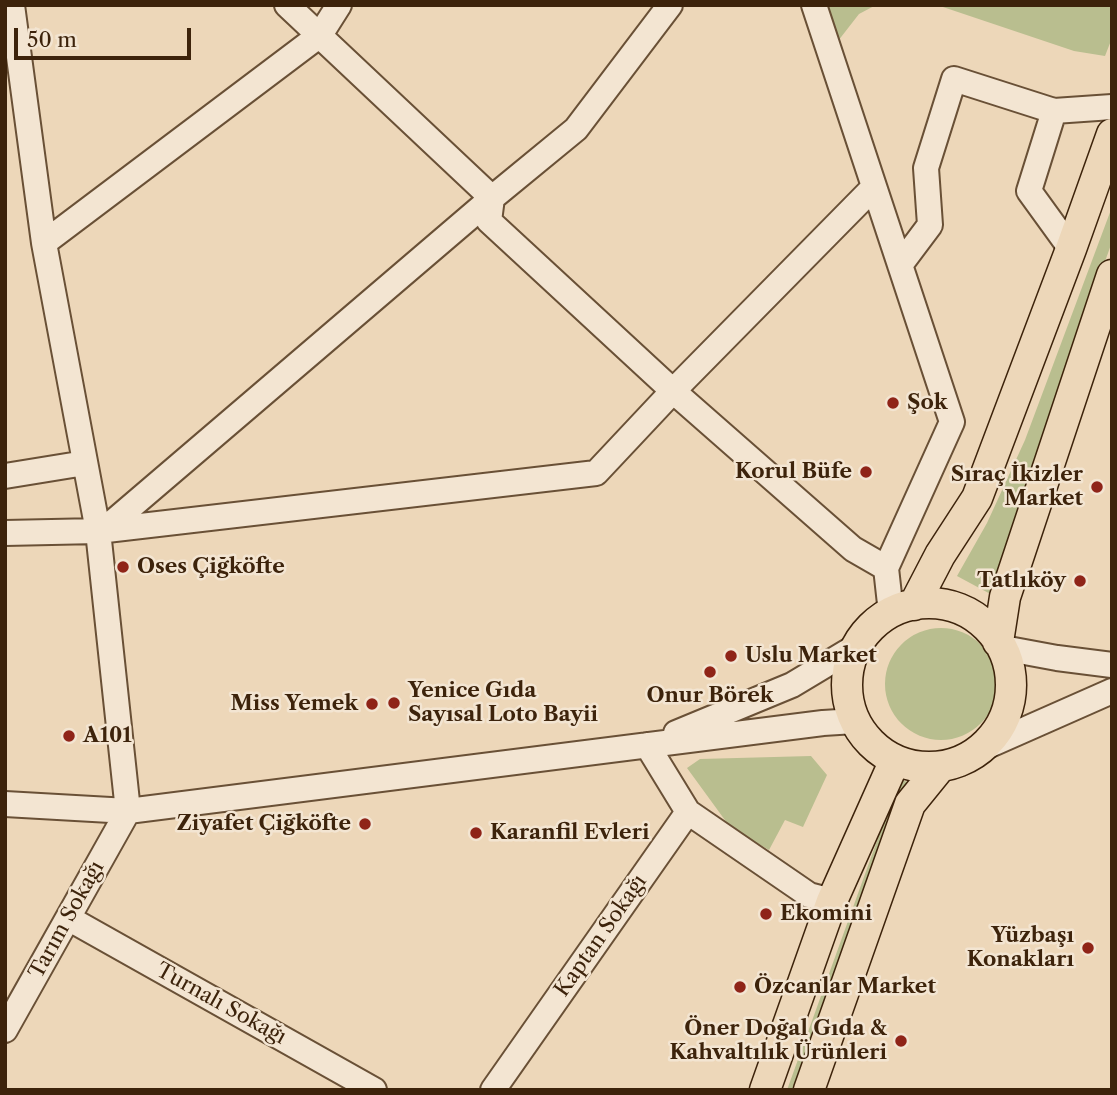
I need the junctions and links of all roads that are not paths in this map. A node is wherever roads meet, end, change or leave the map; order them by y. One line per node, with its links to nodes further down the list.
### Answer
1 (12, 5): 12 (street)
2 (287, 5): 6 (street)
3 (339, 5): 6 (street)
4 (670, 5): 11 (street)
5 (814, 5): 10 (street)
6 (320, 35): 11 (street); 12 (street)
7 (1112, 107): 8 (street)
8 (1054, 111): 13 (street); 14 (street)
9 (1111, 137): 13 (main road)
10 (874, 187): 14 (street); 16 (street)
11 (492, 198): 16 (street); 19 (street)
12 (44, 243): 17 (street)
13 (1071, 249): 22 (main road)
14 (900, 265): 21 (street)
15 (1109, 289): 23 (main road)
16 (673, 391): 19 (street); 21 (street)
17 (85, 463): 18 (street); 19 (street)
18 (5, 476)
19 (102, 530): 20 (street); 33 (street)
20 (5, 533)
21 (886, 568): 22 (street)
22 (902, 609): 23 (main road); 24 (main road)
23 (1000, 645): 25 (street); 29 (main road)
24 (857, 646): 27 (main road); 28 (street)
25 (1112, 665)
26 (1112, 691): 29 (street)
27 (855, 721): 28 (street); 30 (main road)
28 (647, 745): 33 (street); 34 (street)
29 (983, 748): 31 (main road)
30 (895, 760): 31 (main road); 35 (main road)
31 (940, 767): 38 (main road)
32 (5, 804): 33 (street)
33 (128, 811): 36 (street, Tarım Sokağı)
34 (688, 812): 35 (street); 40 (street, Kaptan Sokağı)
35 (832, 901): 41 (main road)
36 (68, 918): 37 (street, Tarım Sokağı); 39 (street, Turnalı Sokağı)
37 (5, 1030)
38 (814, 1088)
39 (374, 1090)
40 (493, 1090)
41 (765, 1090)

